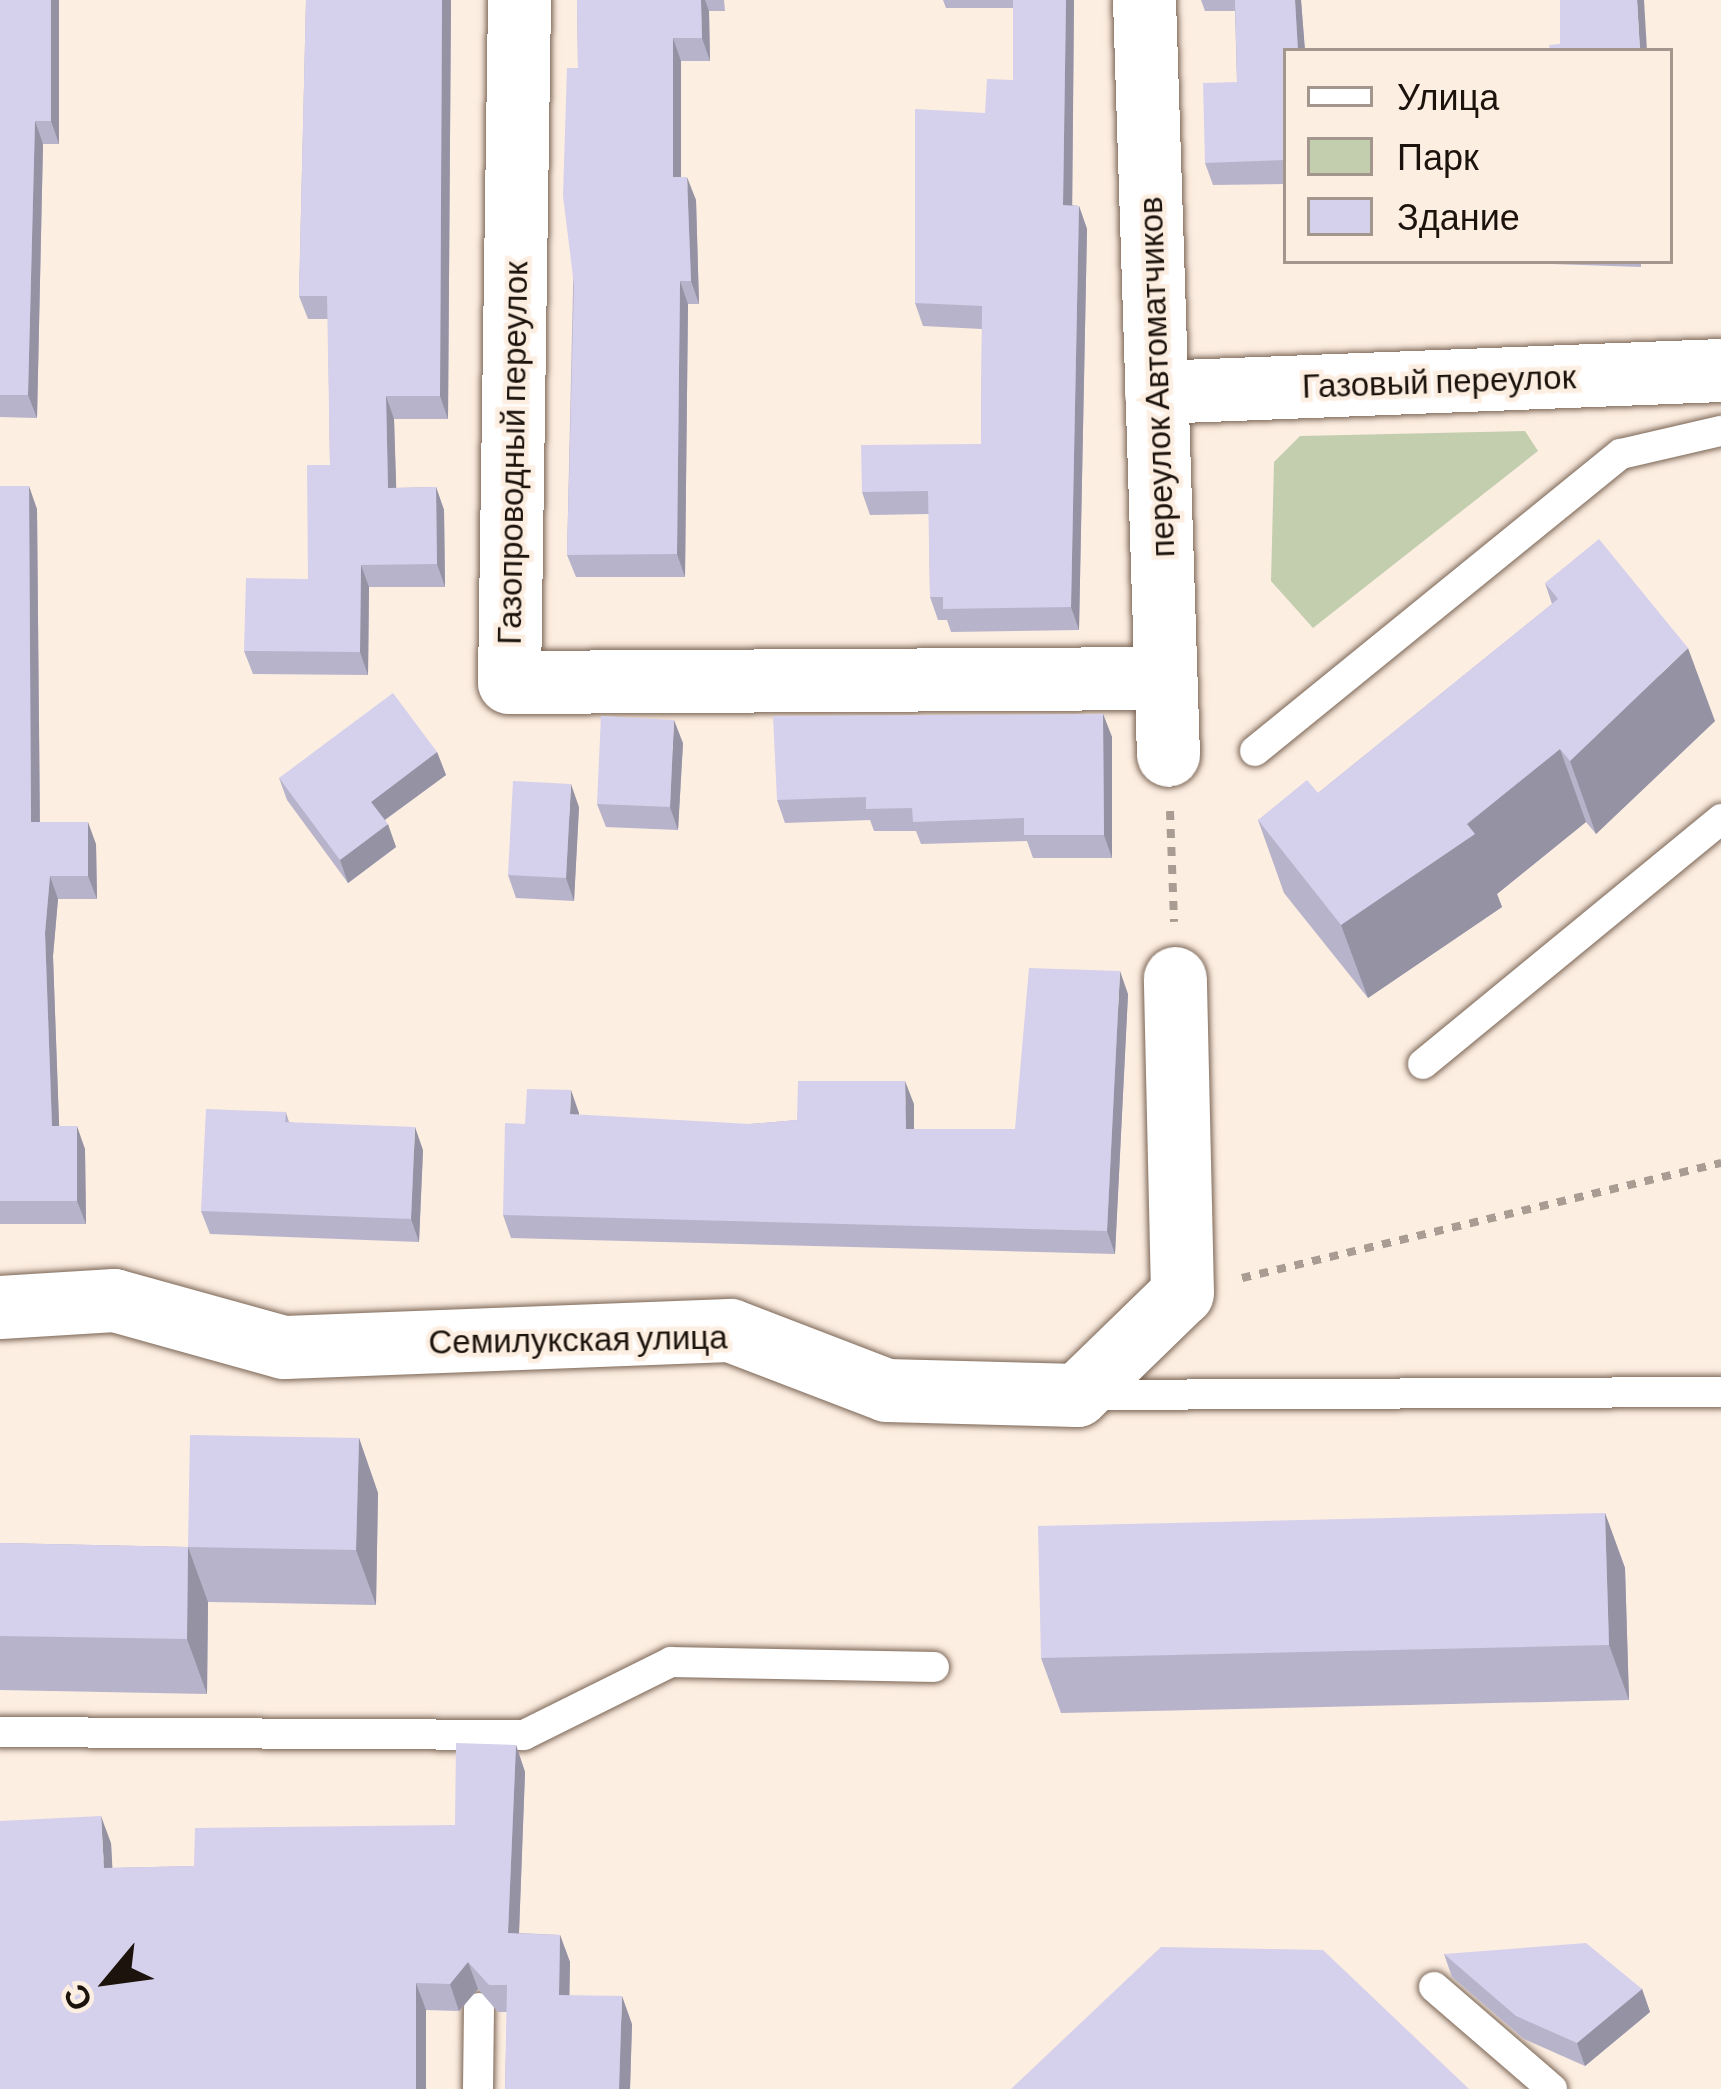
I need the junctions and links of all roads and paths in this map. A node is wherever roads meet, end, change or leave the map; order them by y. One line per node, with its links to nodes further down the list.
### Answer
1 (519, 0): 6 (street, Газопроводный переулок)
2 (1144, 0): 4 (street, переулок Автоматчиков)
3 (1721, 370): 4 (street, Газовый переулок)
4 (1156, 392): 6 (street, переулок Автоматчиков)
5 (1721, 431): 7 (lane)
6 (1165, 678): 8 (street, переулок Автоматчиков)
7 (1255, 751)
8 (1168, 755): 10 (path)
9 (1721, 819): 11 (lane)
10 (1175, 978): 13 (street)
11 (1423, 1064)
12 (1721, 1162): 13 (path)
13 (1182, 1293): 16 (street)
14 (0, 1307): 16 (street, Семилукская улица)
15 (1721, 1392): 16 (lane)
16 (1077, 1395)
17 (934, 1667): 18 (lane)
18 (0, 1732)
19 (1435, 1987): 22 (lane)
20 (479, 2008): 21 (lane)
21 (478, 2089)
22 (1552, 2089)

